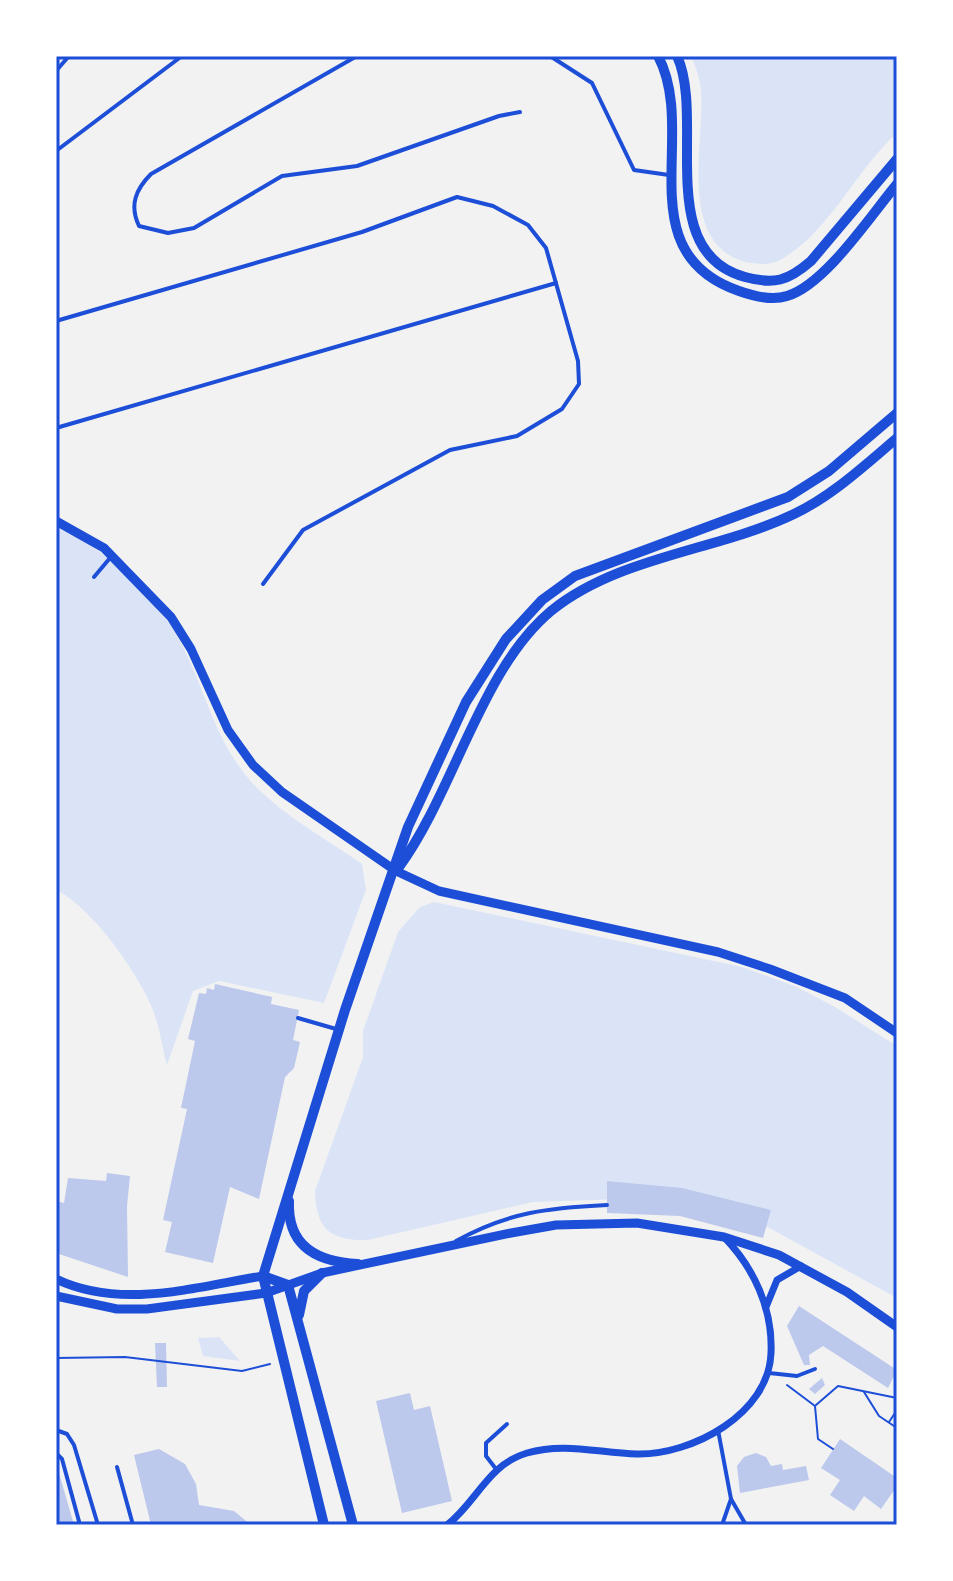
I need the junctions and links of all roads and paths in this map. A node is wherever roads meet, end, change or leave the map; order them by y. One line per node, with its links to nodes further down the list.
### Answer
1 (69, 56): 7 (lane)
2 (182, 56): 9 (lane)
3 (357, 56): 8 (lane)
4 (550, 56): 11 (lane)
5 (658, 56): 11 (main road)
6 (677, 56): 10 (main road)
7 (56, 71)
8 (520, 112)
9 (56, 151)
10 (897, 159)
11 (669, 175): 12 (main road)
12 (897, 184)
13 (556, 283): 14 (lane); 16 (lane); 21 (lane)
14 (56, 321)
15 (897, 413): 22 (main road)
16 (56, 428)
17 (897, 438): 22 (main road)
18 (56, 521): 19 (street)
19 (112, 556): 20 (lane); 22 (street)
20 (94, 577)
21 (263, 584)
22 (396, 871): 24 (main road); 25 (street)
23 (298, 1018): 24 (lane)
24 (339, 1030): 26 (main road)
25 (897, 1033)
26 (290, 1183): 30 (main road); 33 (main road)
27 (607, 1205): 29 (lane)
28 (724, 1237): 29 (street); 31 (street); 38 (street)
29 (449, 1245): 30 (street)
30 (358, 1264): 32 (street)
31 (801, 1266): 38 (street); 40 (street)
32 (322, 1273): 35 (street); 39 (main road)
33 (263, 1276): 34 (street); 35 (main road); 36 (main road)
34 (56, 1279)
35 (288, 1285): 36 (street); 39 (main road)
36 (266, 1293): 37 (street); 42 (main road)
37 (56, 1296)
38 (766, 1309): 44 (street)
39 (298, 1321): 63 (main road)
40 (897, 1327)
41 (56, 1358): 42 (path)
42 (283, 1361): 62 (main road)
43 (815, 1369): 44 (lane)
44 (769, 1373): 47 (path); 53 (street)
45 (864, 1392): 46 (path); 47 (path); 49 (path)
46 (897, 1398)
47 (815, 1406): 54 (path)
48 (897, 1410): 49 (path)
49 (888, 1423): 51 (path)
50 (507, 1424): 57 (lane)
51 (897, 1428)
52 (56, 1430): 60 (lane)
53 (718, 1430): 57 (street); 58 (lane)
54 (833, 1449)
55 (56, 1453): 59 (lane)
56 (117, 1467): 61 (lane)
57 (496, 1469): 64 (street)
58 (731, 1499): 65 (lane); 66 (lane)
59 (80, 1525)
60 (98, 1525)
61 (133, 1525)
62 (324, 1525)
63 (353, 1525)
64 (447, 1525)
65 (722, 1525)
66 (746, 1525)

